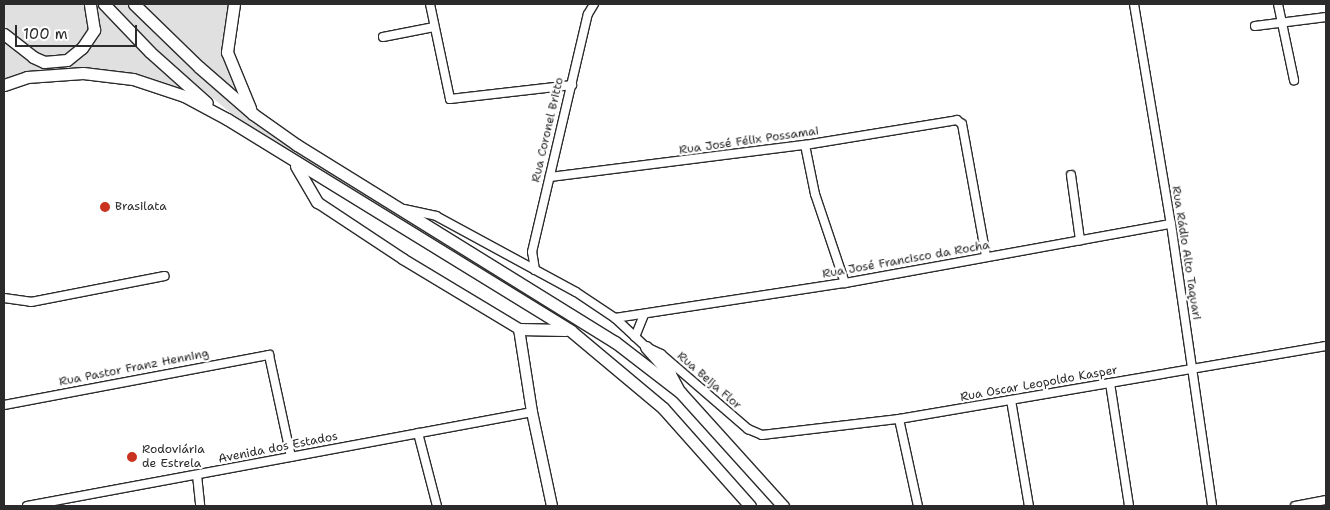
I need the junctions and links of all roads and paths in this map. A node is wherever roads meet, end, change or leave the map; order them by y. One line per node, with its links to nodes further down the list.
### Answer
1 (90, 4): 15 (highway)
2 (104, 4): 21 (highway)
3 (134, 4): 20 (highway)
4 (234, 4): 20 (highway)
5 (430, 4): 14 (street)
6 (586, 4): 10 (street)
7 (594, 4): 10 (street)
8 (1134, 4): 28 (street, Rua Rádio Alto Taquari)
9 (1278, 4): 12 (street)
10 (588, 14): 19 (street, Rua Coronel Britto)
11 (1326, 17): 12 (street)
12 (1281, 24): 13 (street); 17 (street)
13 (1255, 26)
14 (434, 27): 16 (street); 19 (street)
15 (4, 34)
16 (384, 37)
17 (1294, 80)
18 (4, 85): 21 (highway)
19 (572, 85): 25 (street, Rua Coronel Britto)
20 (253, 114): 27 (highway)
21 (228, 119): 23 (highway)
22 (806, 145): 25 (street, Rua José Félix Possamai); 31 (street, Rua José Félix Possamai); 35 (street)
23 (290, 159): 26 (highway); 40 (highway)
24 (1071, 174): 29 (street)
25 (550, 177): 30 (street, Rua Coronel Britto)
26 (317, 202): 39 (main road)
27 (404, 210): 32 (street, Rua Beija Flor); 46 (highway)
28 (1171, 224): 29 (street, Rua José Francisco da Rocha); 44 (street, Rua Rádio Alto Taquari)
29 (1080, 240): 31 (street, Rua José Francisco da Rocha)
30 (532, 252): 32 (street); 33 (street, Rua Coronel Britto)
31 (986, 256): 35 (street, Rua José Francisco da Rocha)
32 (521, 263): 33 (street, Rua Beija Flor)
33 (535, 270): 38 (street, Rua Beija Flor)
34 (165, 276): 36 (street)
35 (845, 283): 37 (street, Rua José Francisco da Rocha)
36 (4, 298)
37 (644, 315): 38 (street, Rua José Francisco da Rocha); 41 (street)
38 (615, 318): 41 (street, Rua Beija Flor)
39 (520, 329): 40 (highway); 49 (main road)
40 (572, 331): 60 (highway)
41 (635, 337): 43 (street, Rua Beija Flor)
42 (1326, 346): 44 (street, Rua Oscar Leopoldo Kasper)
43 (646, 348): 46 (highway); 52 (street, Rua Beija Flor)
44 (1192, 369): 45 (street, Rua Oscar Leopoldo Kasper); 65 (street, Rua Rádio Alto Taquari)
45 (1110, 383): 47 (street, Rua Oscar Leopoldo Kasper); 64 (street)
46 (680, 392): 61 (highway)
47 (1011, 400): 50 (street, Rua Oscar Leopoldo Kasper); 63 (street)
48 (4, 404): 53 (street, Rua Pastor Franz Henning)
49 (532, 412): 51 (street, Avenida dos Estados); 59 (main road)
50 (899, 419): 52 (street, Rua Oscar Leopoldo Kasper); 62 (street)
51 (418, 433): 53 (street, Avenida dos Estados); 58 (street)
52 (756, 434)
53 (291, 457): 54 (street, Avenida dos Estados)
54 (196, 475): 56 (street, Avenida dos Estados); 57 (street)
55 (1326, 500): 66 (street)
56 (27, 506)
57 (200, 506)
58 (437, 506)
59 (552, 506)
60 (750, 506)
61 (783, 506)
62 (918, 506)
63 (1029, 506)
64 (1129, 506)
65 (1212, 506)
66 (1295, 506)

